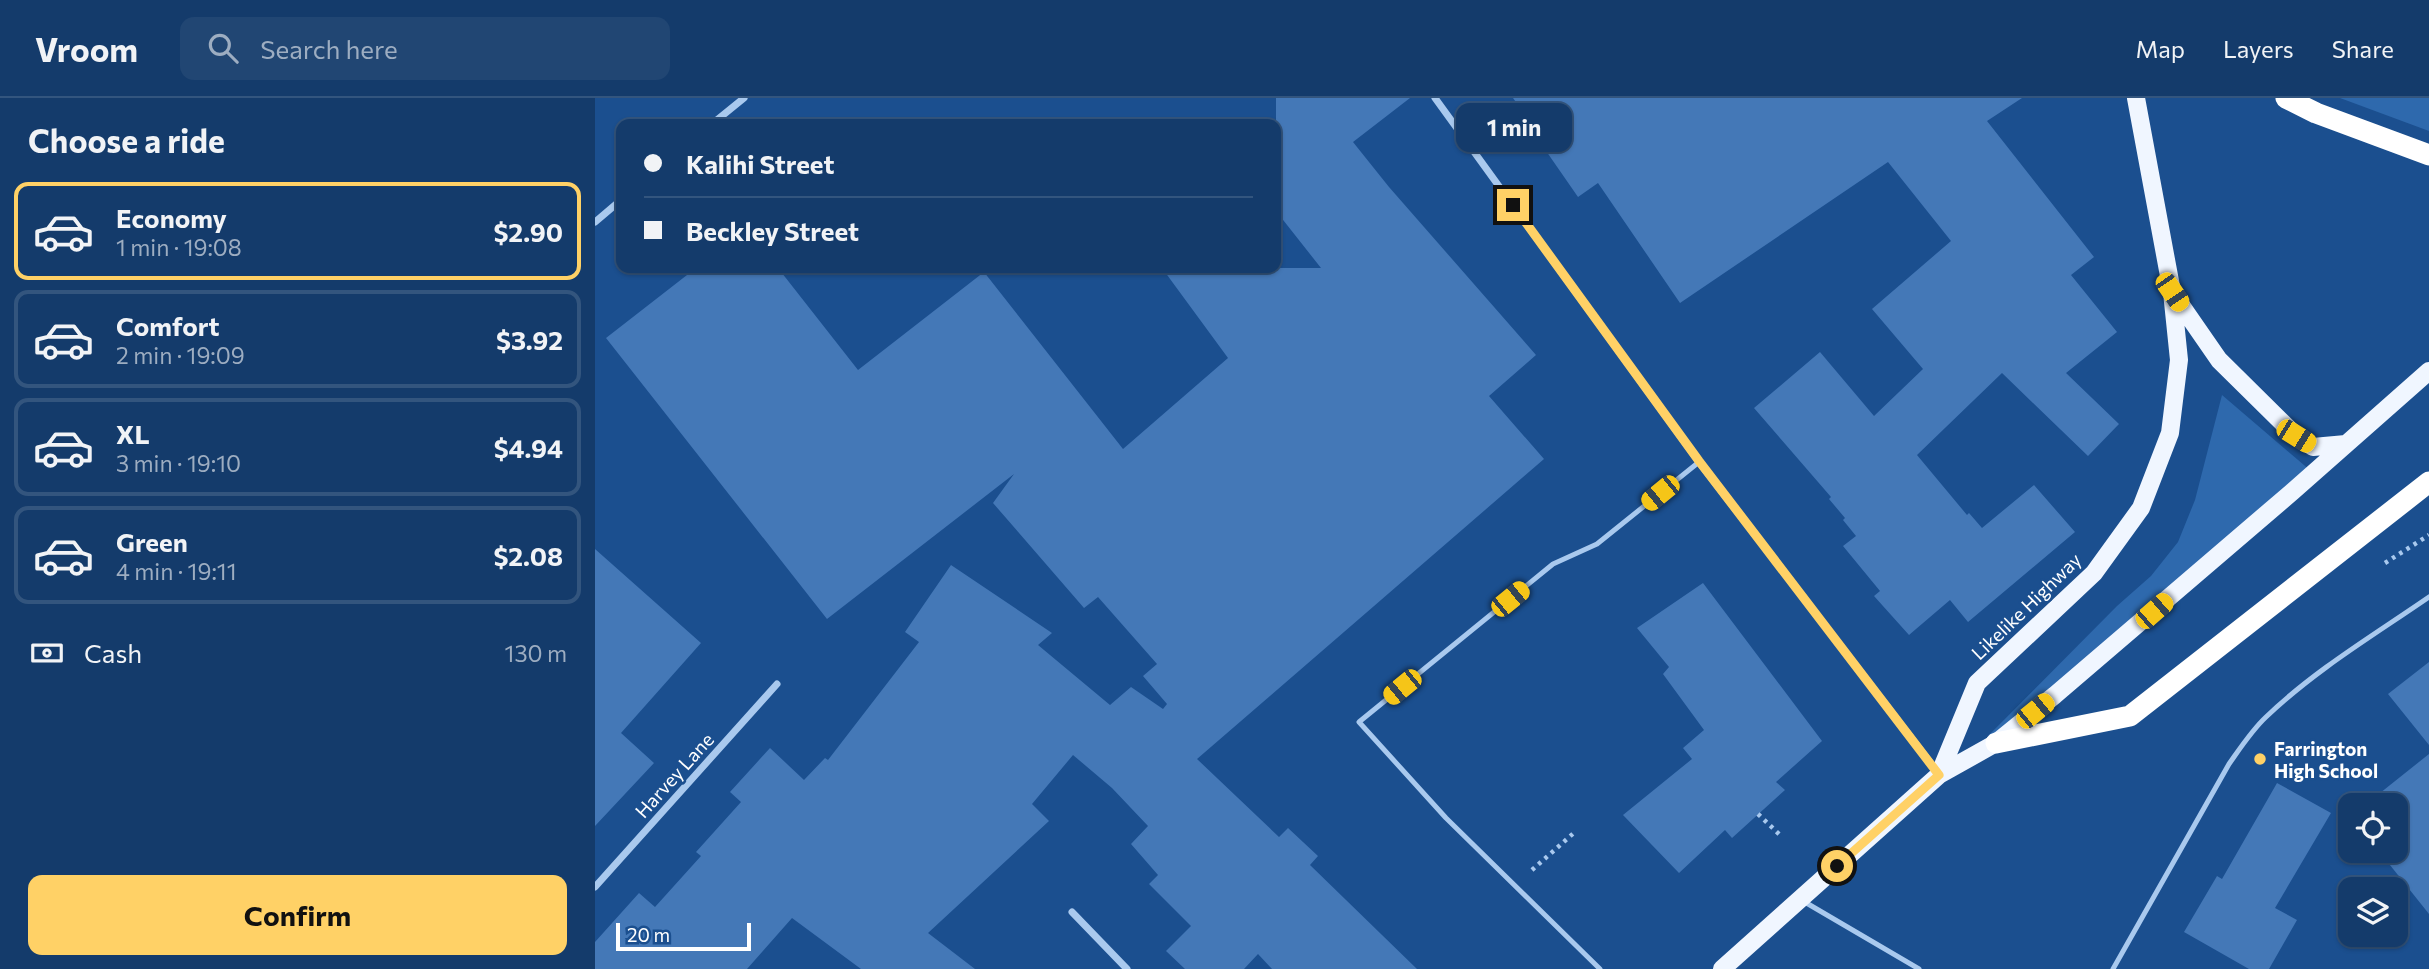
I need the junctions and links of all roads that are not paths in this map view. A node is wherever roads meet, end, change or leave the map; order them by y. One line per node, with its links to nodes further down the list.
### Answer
1 (744, 98): 5 (street)
2 (1435, 98): 12 (street)
3 (2136, 98): 9 (main road, Likelike Highway)
4 (2286, 98): 6 (highway)
5 (718, 119)
6 (2429, 155)
7 (616, 204): 8 (street)
8 (595, 222)
9 (2172, 292): 11 (main road); 17 (main road, Likelike Highway)
10 (2429, 371): 11 (main road)
11 (2346, 444): 16 (main road)
12 (1699, 461): 17 (street); 22 (lane)
13 (2429, 482): 16 (highway)
14 (2429, 597): 25 (lane)
15 (777, 684): 18 (street, Harvey Lane)
16 (1996, 743): 17 (main road)
17 (1939, 775): 19 (main road)
18 (595, 887)
19 (1800, 899): 23 (main road); 24 (lane)
20 (1072, 912): 21 (street)
21 (1128, 969)
22 (1600, 969)
23 (1722, 969)
24 (1919, 969)
25 (2113, 969)

